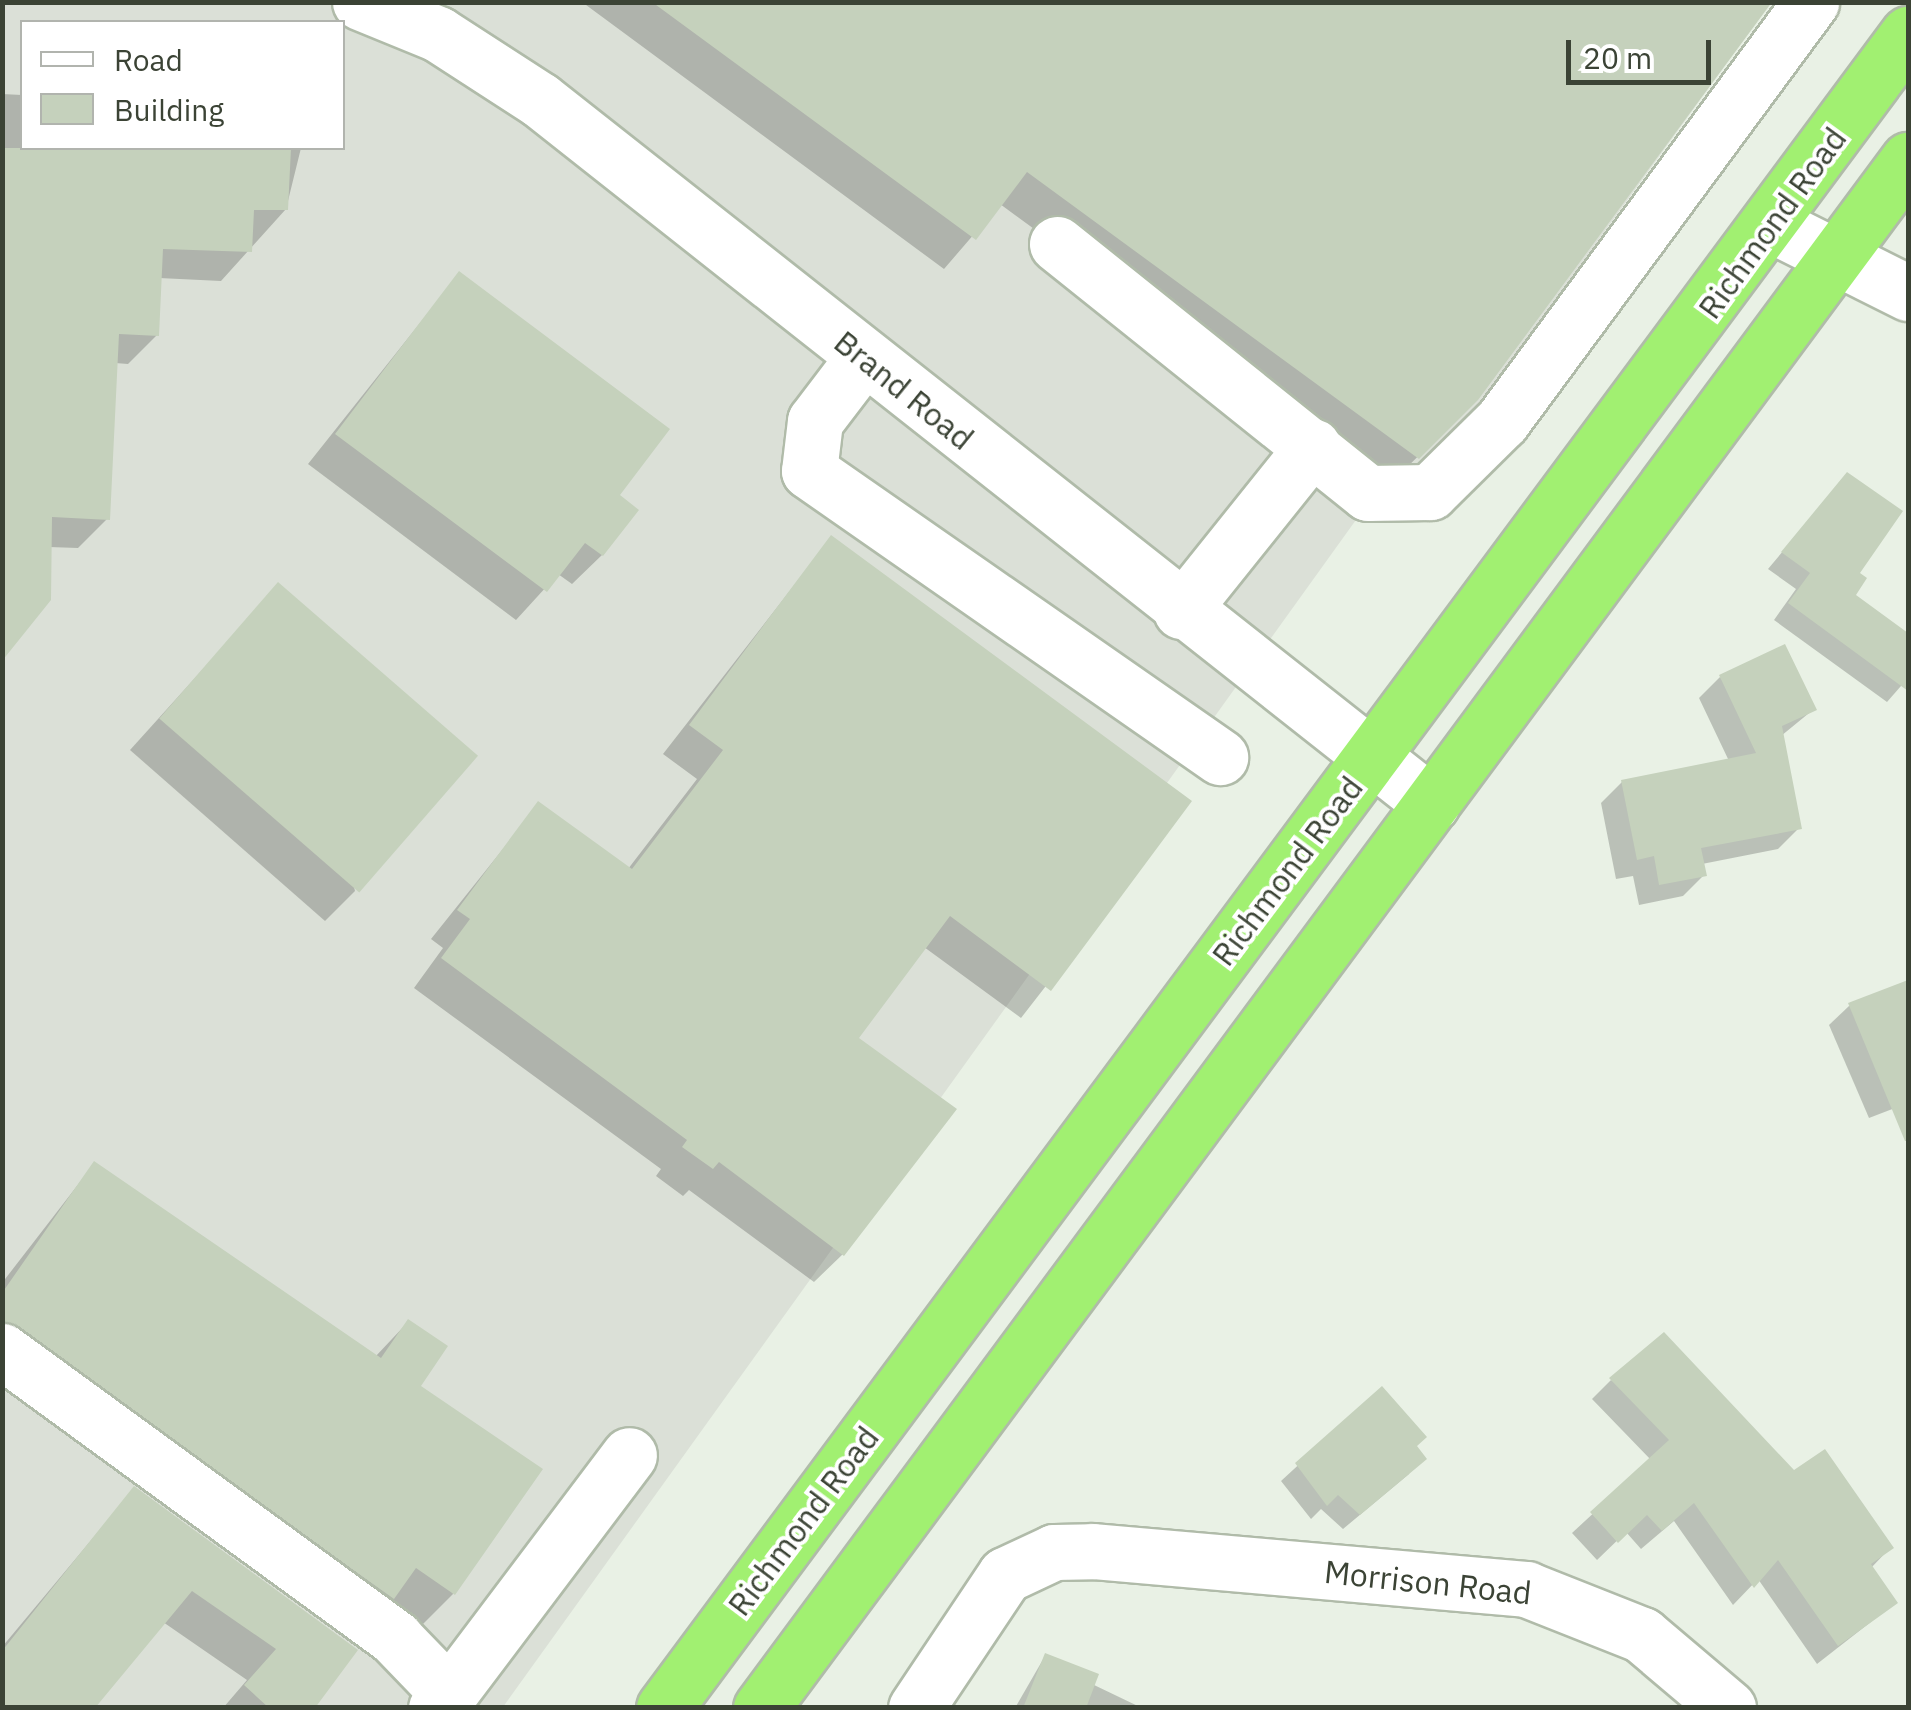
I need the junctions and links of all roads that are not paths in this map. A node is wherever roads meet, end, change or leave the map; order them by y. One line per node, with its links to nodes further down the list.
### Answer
1 (360, 2): 9 (street, Brand Road)
2 (1811, 2): 10 (street)
3 (1908, 34): 5 (highway, Richmond Road)
4 (1908, 160): 7 (highway)
5 (1772, 225): 7 (street); 12 (highway, Richmond Road)
6 (1057, 244): 10 (street)
7 (1833, 262): 8 (street); 14 (highway)
8 (1908, 293)
9 (864, 358): 11 (street, Brand Road); 13 (street)
10 (1312, 446): 11 (street)
11 (1182, 610): 12 (street, Brand Road)
12 (1374, 755): 14 (street, Brand Road); 18 (highway, Richmond Road)
13 (1220, 757)
14 (1432, 804): 19 (highway)
15 (2, 1351): 17 (street)
16 (630, 1456): 17 (street)
17 (442, 1701)
18 (664, 1708)
19 (760, 1708)
20 (916, 1708): 21 (street, Morrison Road)
21 (1728, 1708)

